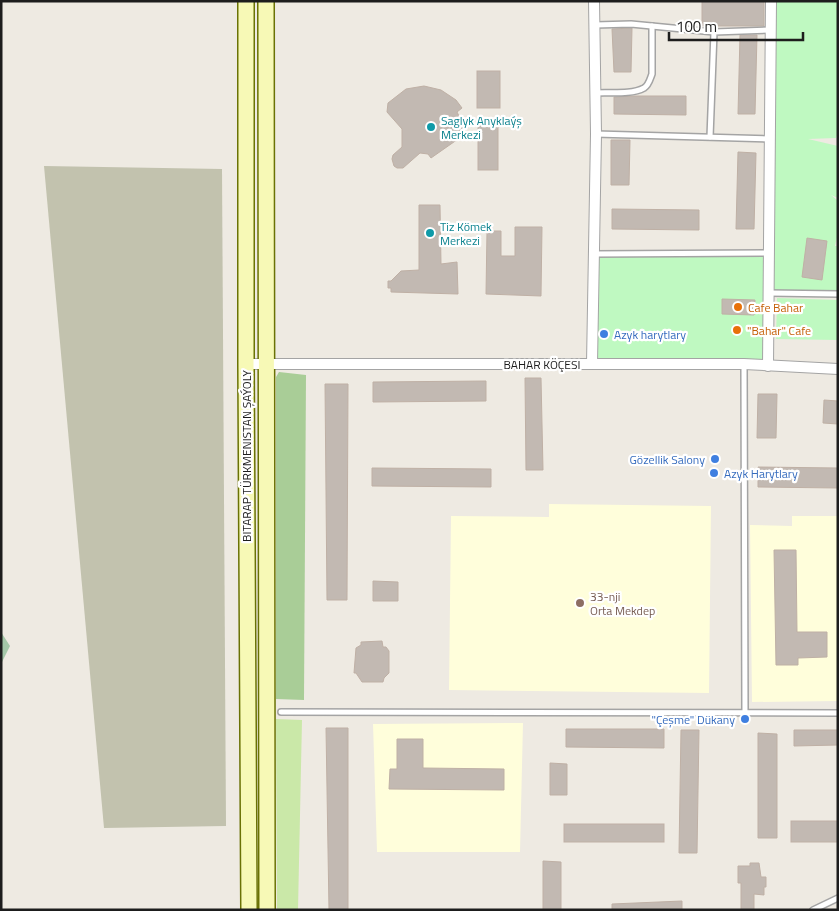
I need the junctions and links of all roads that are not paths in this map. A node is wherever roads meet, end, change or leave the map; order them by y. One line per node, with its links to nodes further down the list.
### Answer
1 (246, 1): 17 (main road, BITARAP TÜRKMENISTAN ŞAÝOLY)
2 (266, 1): 20 (main road, BITARAP TÜRKMENISTAN ŞAÝOLY)
3 (594, 1): 5 (street)
4 (770, 1): 7 (street)
5 (594, 25): 6 (lane); 9 (street)
6 (652, 26): 8 (lane); 9 (lane)
7 (770, 30): 8 (lane); 12 (street)
8 (714, 32): 11 (lane)
9 (595, 93): 10 (street)
10 (596, 134): 11 (lane); 14 (street)
11 (710, 137): 12 (lane)
12 (770, 139): 13 (street)
13 (770, 253): 14 (lane); 15 (street)
14 (593, 254): 18 (street)
15 (770, 293): 16 (lane); 21 (street)
16 (838, 294)
17 (246, 364): 20 (street, BAHAR KÖÇESI); 27 (main road, BITARAP TÜRKMENISTAN ŞAÝOLY)
18 (592, 364): 19 (street, BAHAR KÖÇESI); 20 (street, BAHAR KÖÇESI)
19 (744, 364): 21 (street, BAHAR KÖÇESI); 24 (lane)
20 (267, 365): 28 (main road, BITARAP TÜRKMENISTAN ŞAÝOLY)
21 (768, 366): 22 (street, BAHAR KÖÇESI)
22 (838, 369)
23 (282, 712): 24 (lane)
24 (745, 712): 25 (lane)
25 (838, 713)
26 (838, 898): 29 (lane)
27 (249, 910)
28 (267, 910)
29 (813, 910)

